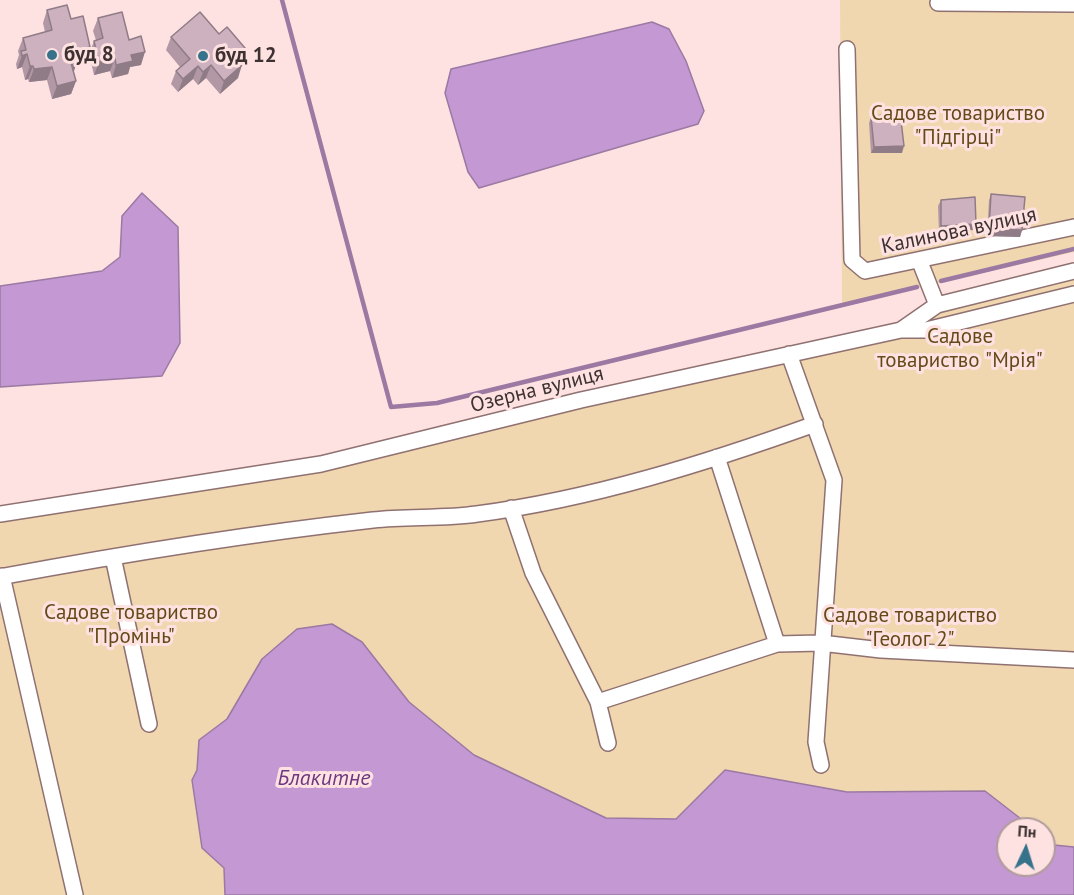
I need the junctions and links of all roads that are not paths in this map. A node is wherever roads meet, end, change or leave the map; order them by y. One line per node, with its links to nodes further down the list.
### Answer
1 (938, 3): 2 (street)
2 (1074, 4)
3 (848, 49): 5 (street, Калинова вулиця)
4 (1074, 227): 5 (street, Калинова вулиця)
5 (920, 262): 8 (street)
6 (1074, 271): 8 (street, Озерна вулиця)
7 (1074, 294): 9 (street)
8 (937, 305): 9 (street, Озерна вулиця)
9 (901, 330): 10 (street, Озерна вулиця)
10 (789, 354): 11 (street); 14 (street, Озерна вулиця)
11 (814, 424): 12 (street); 17 (street)
12 (717, 457): 13 (street); 18 (street)
13 (511, 508): 15 (street); 20 (street)
14 (0, 514)
15 (113, 557): 16 (street); 21 (street)
16 (1, 577): 24 (street)
17 (821, 643): 18 (street); 19 (street); 23 (street)
18 (777, 644): 20 (street)
19 (1074, 660)
20 (598, 702): 22 (street)
21 (149, 724)
22 (608, 743)
23 (820, 765)
24 (75, 895)

